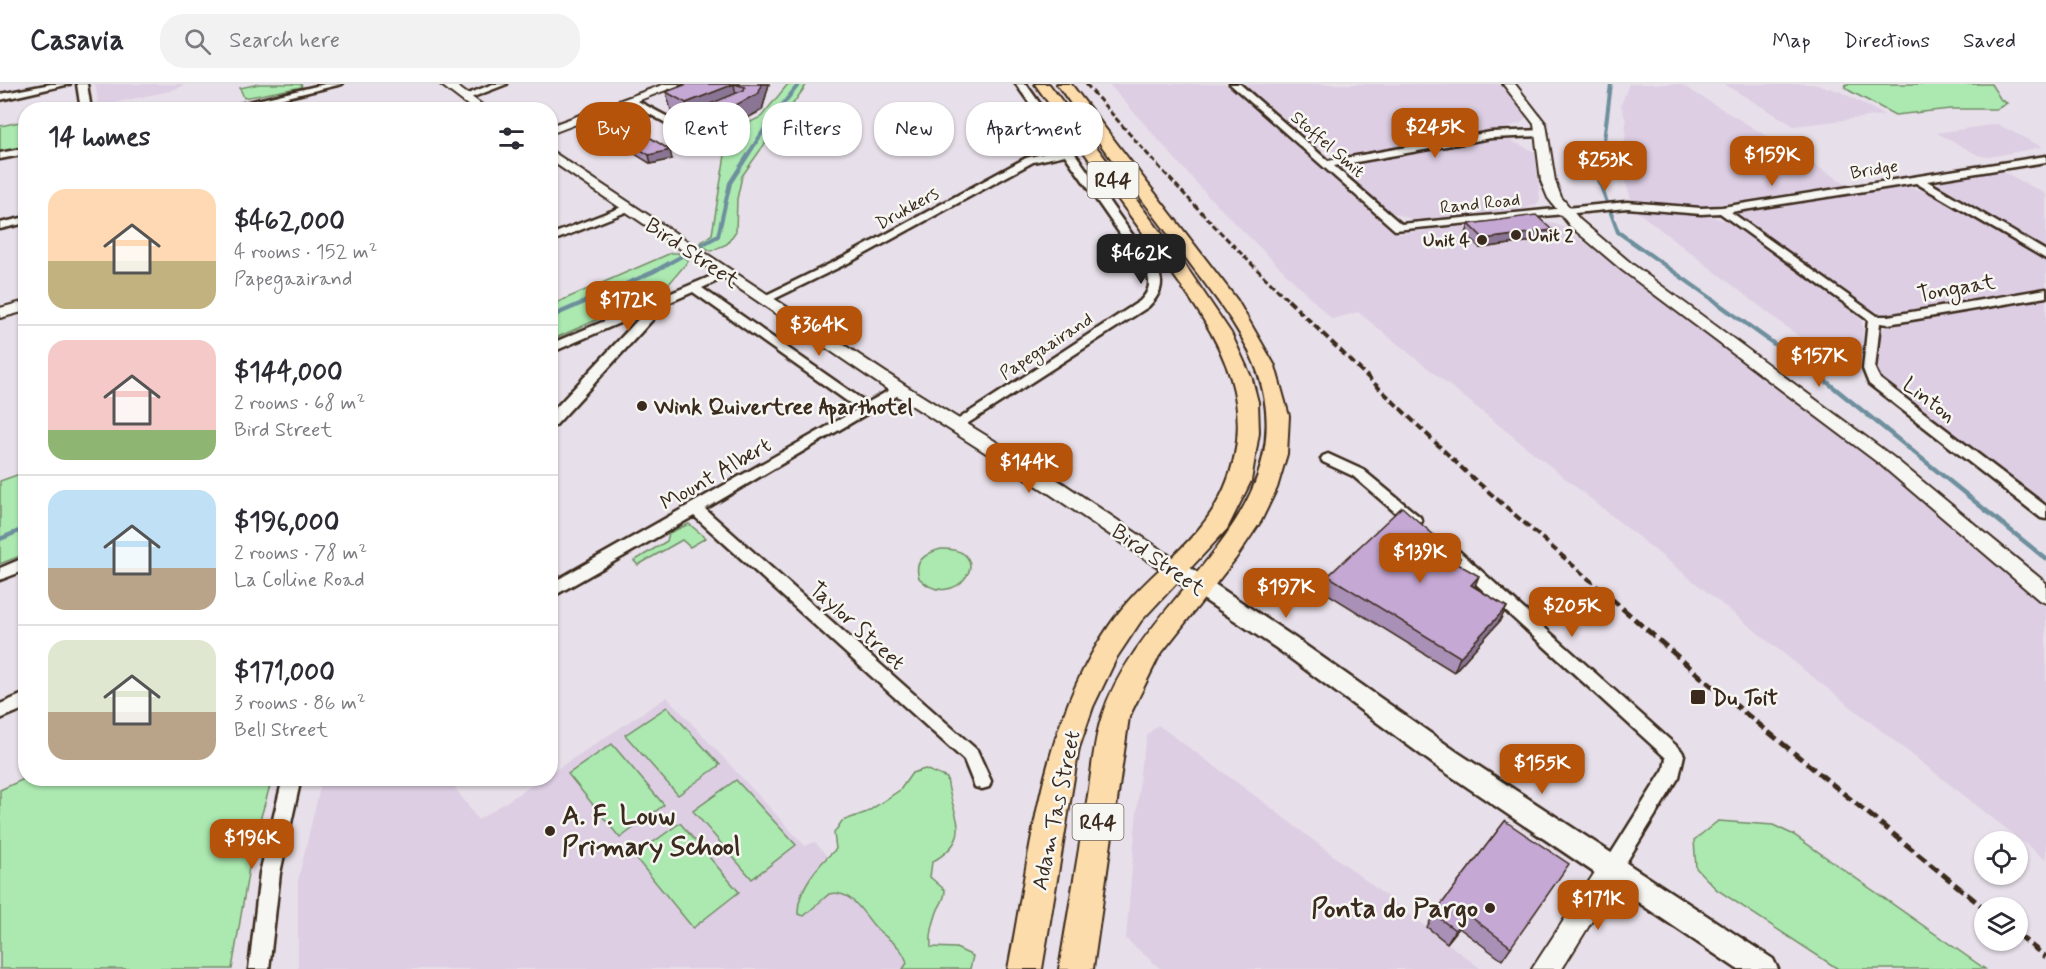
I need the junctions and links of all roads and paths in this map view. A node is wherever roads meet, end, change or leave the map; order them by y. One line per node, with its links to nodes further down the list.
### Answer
1 (65, 84): 12 (street)
2 (82, 84): 15 (street)
3 (337, 84): 16 (street)
4 (446, 84): 13 (street)
5 (502, 84): 13 (street)
6 (676, 84): 14 (street)
7 (1021, 84): 18 (street, Papegaairand)
8 (1042, 84): 42 (main road, Adam Tas Street / R44)
9 (1064, 84): 40 (main road, Adam Tas Street / R44)
10 (1235, 84): 30 (street, Stoffel Smit)
11 (1509, 84): 23 (street)
12 (0, 97)
13 (465, 97): 17 (street)
14 (632, 100): 20 (street); 22 (street)
15 (85, 102)
16 (255, 102)
17 (472, 102)
18 (1034, 102)
19 (663, 108): 20 (street)
20 (652, 112): 21 (street)
21 (663, 118)
22 (558, 127)
23 (1542, 133): 30 (street); 33 (street)
24 (18, 153): 25 (street)
25 (0, 156)
26 (1047, 156): 45 (street, Drukkers)
27 (1072, 156): 56 (street, Papegaairand)
28 (2046, 159): 31 (street, Bridge)
29 (558, 160): 32 (street, Bird Street)
30 (1326, 164): 37 (street, Stoffel Smit)
31 (1917, 179): 34 (street, Bridge); 39 (street)
32 (627, 208): 38 (street); 41 (street, Bird Street)
33 (1564, 210): 34 (street, Bridge); 37 (street, Rand Road); 65 (street)
34 (1722, 210): 49 (street)
35 (18, 222): 36 (street)
36 (0, 226)
37 (1399, 228)
38 (558, 236)
39 (2046, 256)
40 (1206, 272): 42 (main road); 64 (main road, Adam Tas Street / R44)
41 (726, 273): 43 (street); 45 (street, Bird Street)
42 (1183, 276): 61 (main road, Adam Tas Street / R44)
43 (694, 288): 46 (street); 54 (street)
44 (2046, 293): 49 (street, Tongaat)
45 (764, 299): 53 (street, Bird Street)
46 (655, 305): 50 (street); 52 (street)
47 (18, 308): 48 (street)
48 (0, 313)
49 (1874, 319): 59 (street, Linton)
50 (605, 327): 51 (street); 52 (street)
51 (558, 346)
52 (615, 351): 55 (street)
53 (900, 390): 54 (street, Mount Albert); 56 (street, Bird Street)
54 (867, 409): 58 (street, Mount Albert)
55 (558, 414)
56 (956, 427): 61 (street, Bird Street)
57 (1328, 459): 70 (street)
58 (695, 508): 63 (street, Mount Albert); 68 (street, Taylor Street)
59 (2046, 514)
60 (18, 566): 62 (street)
61 (1175, 569): 64 (main road, Bird Street); 72 (main road, Adam Tas Street / R44)
62 (0, 574)
63 (558, 587)
64 (1200, 587): 70 (main road, Bird Street); 73 (main road, Adam Tas Street / R44)
65 (2046, 595)
66 (18, 704): 67 (street)
67 (0, 712)
68 (982, 781)
69 (290, 786): 71 (street)
70 (1612, 868): 74 (street); 75 (main road, Bird Street)
71 (259, 969)
72 (1025, 969)
73 (1076, 969)
74 (1546, 969)
75 (1764, 969)

